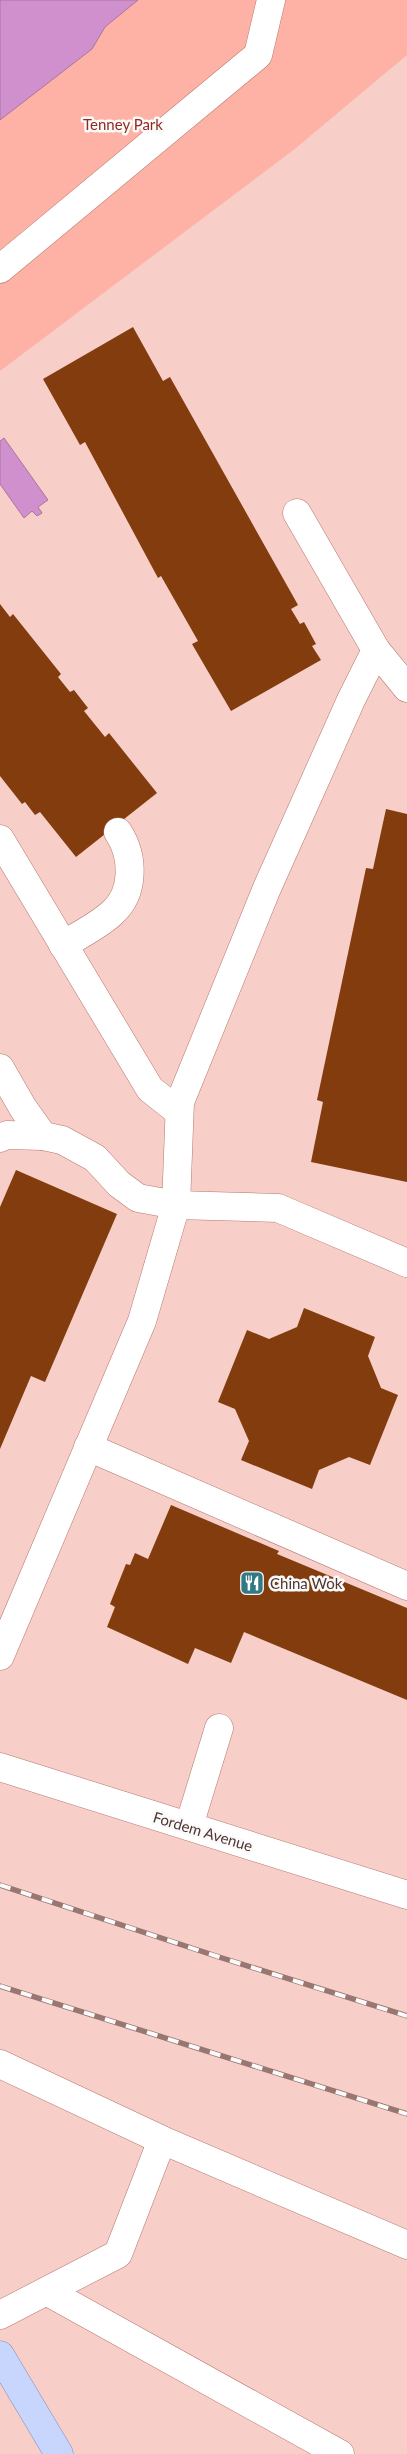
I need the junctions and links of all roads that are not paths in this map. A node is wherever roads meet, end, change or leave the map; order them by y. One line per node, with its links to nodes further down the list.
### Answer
1 (271, 0): 2 (street)
2 (0, 268)
3 (297, 513): 4 (street)
4 (376, 650): 5 (street); 10 (street)
5 (407, 688)
6 (118, 832): 8 (street)
7 (0, 839): 8 (street)
8 (63, 945): 10 (street)
9 (0, 1068): 11 (street)
10 (179, 1112): 13 (street)
11 (43, 1136): 12 (street); 13 (street)
12 (0, 1138)
13 (176, 1204): 14 (street); 15 (street)
14 (407, 1263)
15 (88, 1447): 16 (street); 17 (street)
16 (407, 1586)
17 (3, 1642)
18 (219, 1728): 20 (street)
19 (0, 1767): 20 (street, Fordem Avenue)
20 (188, 1826): 21 (street, Fordem Avenue)
21 (407, 1895)
22 (0, 2064): 23 (street)
23 (162, 2140): 24 (street); 25 (street)
24 (407, 2245)
25 (48, 2292): 26 (street); 29 (street)
26 (0, 2315)
27 (0, 2355): 28 (main road)
28 (53, 2444)
29 (340, 2454)

